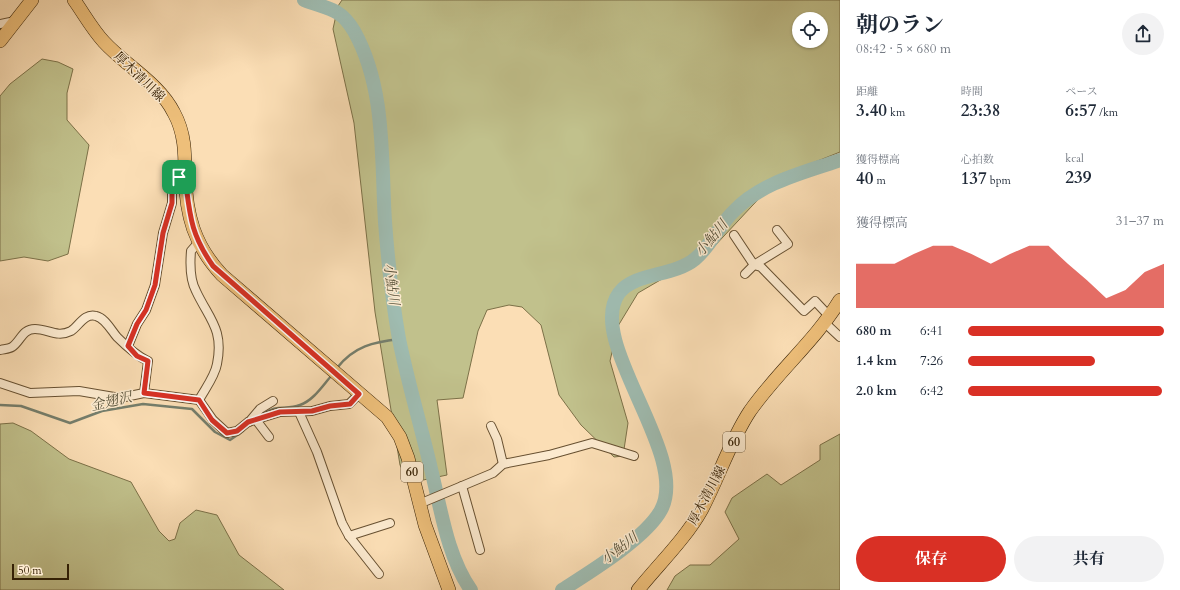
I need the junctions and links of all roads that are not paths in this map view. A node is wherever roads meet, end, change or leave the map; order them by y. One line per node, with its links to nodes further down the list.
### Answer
1 (32, 0): 3 (main road)
2 (74, 0): 6 (main road, 厚木清川線 / 60)
3 (16, 21): 4 (street); 5 (main road)
4 (0, 24)
5 (0, 41)
6 (185, 177): 9 (main road, 厚木清川線 / 60); 15 (street)
7 (777, 230): 10 (street)
8 (734, 235): 10 (street)
9 (198, 243): 19 (main road, 厚木清川線 / 60); 20 (street)
10 (754, 265): 11 (street); 13 (street)
11 (746, 274)
12 (840, 300): 13 (main road, 厚木清川線 / 60)
13 (828, 320): 14 (street); 35 (main road, 厚木清川線 / 60)
14 (840, 337)
15 (128, 346): 16 (street); 18 (street)
16 (0, 350)
17 (0, 383): 18 (street)
18 (144, 393): 20 (street)
19 (359, 394): 22 (street); 29 (main road, 60)
20 (199, 400): 23 (street)
21 (273, 400): 23 (street)
22 (299, 412): 23 (street); 31 (street)
23 (252, 421): 25 (street)
24 (490, 426): 27 (street)
25 (269, 437)
26 (634, 456): 27 (street)
27 (503, 464): 28 (street)
28 (460, 486): 29 (street); 32 (street)
29 (425, 501): 34 (main road, 60)
30 (390, 524): 31 (street)
31 (349, 536): 33 (street)
32 (480, 550)
33 (379, 574)
34 (449, 590)
35 (638, 590)

